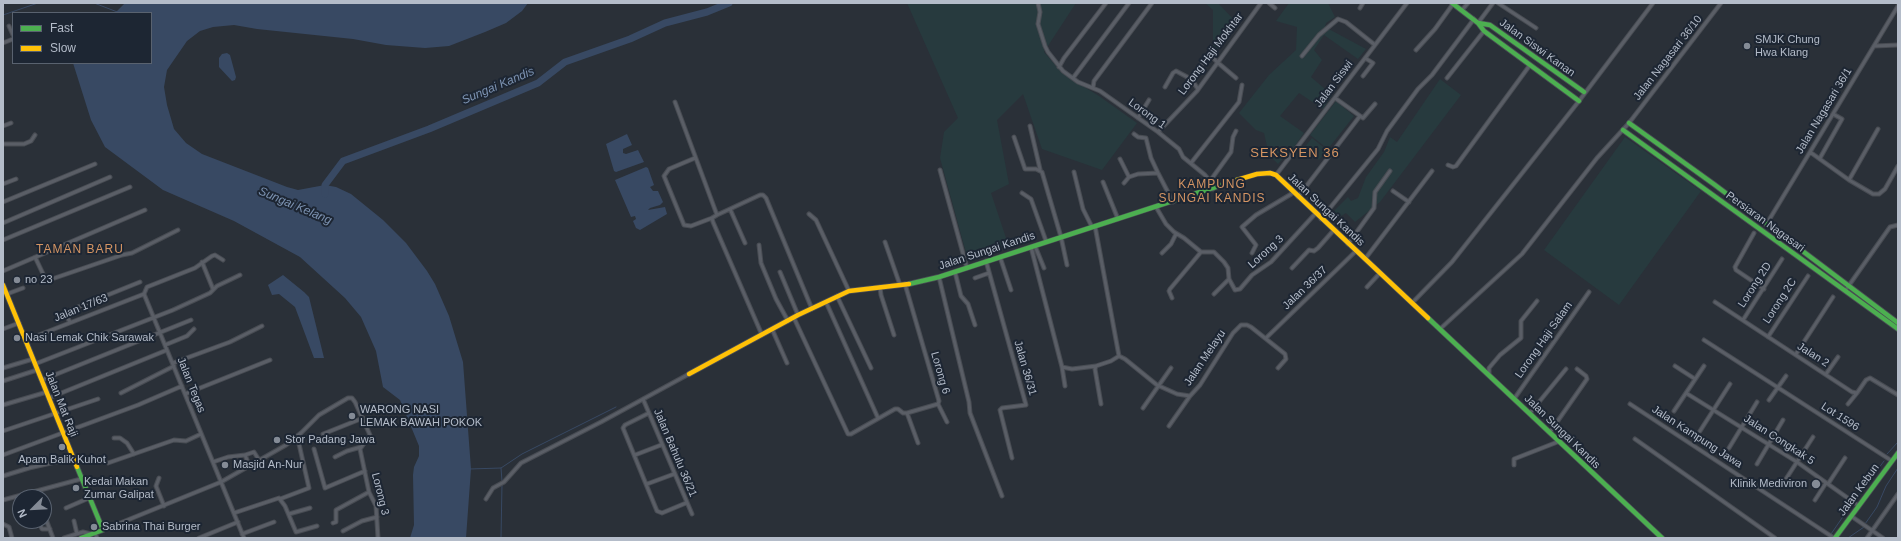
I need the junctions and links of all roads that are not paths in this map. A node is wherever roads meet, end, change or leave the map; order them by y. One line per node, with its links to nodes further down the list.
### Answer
1 (1038, 3): 35 (street, Lorong 1)
2 (1106, 3): 35 (street)
3 (1129, 3): 37 (street)
4 (1152, 3): 44 (street)
5 (1261, 3): 33 (street, Lorong Haji Mokhtar)
6 (1269, 3): 16 (street)
7 (1363, 3): 17 (street)
8 (1407, 3): 25 (street, Jalan Siswi)
9 (1452, 3): 18 (street, Jalan Siswi Kanan); 28 (street)
10 (1468, 3): 18 (street)
11 (1493, 3): 20 (street)
12 (1498, 3): 22 (street)
13 (1653, 3): 47 (street)
14 (1721, 3): 57 (street, Jalan Nagasari 36/10)
15 (1898, 6): 19 (street, Jalan Nagasari 36/1)
16 (1275, 8)
17 (1360, 8)
18 (1462, 10): 20 (street, Jalan Siswi Kanan)
19 (1897, 10): 27 (street, Jalan Nagasari 36/1)
20 (1476, 21): 23 (street, Jalan Siswi Kanan); 42 (street, Jalan Siswi Kanan); 110 (street)
21 (9, 26): 24 (street)
22 (1536, 28)
23 (1484, 31): 34 (street, Jalan Siswi Kanan); 39 (street)
24 (12, 34)
25 (1375, 45): 30 (street); 31 (street, Jalan Siswi)
26 (1898, 45): 27 (street)
27 (1874, 46): 53 (street, Jalan Nagasari 36/1)
28 (1416, 50)
29 (1209, 53): 33 (street)
30 (1302, 56)
31 (1365, 58): 36 (street); 48 (street, Jalan Siswi)
32 (1206, 59): 40 (street)
33 (1217, 62): 38 (street); 45 (street, Lorong Haji Mokhtar)
34 (1530, 65): 46 (street, Jalan Siswi Kanan); 76 (street)
35 (1059, 67): 37 (street, Lorong 1)
36 (1363, 76)
37 (1073, 78): 44 (street, Lorong 1)
38 (1236, 78)
39 (1447, 78)
40 (1191, 79): 43 (street); 45 (street)
41 (1242, 85): 74 (street)
42 (1573, 85): 46 (street); 47 (street, Jalan Siswi Kanan)
43 (1165, 87)
44 (1092, 88): 55 (street, Lorong 1)
45 (1198, 89): 64 (street, Lorong Haji Mokhtar)
46 (1567, 92): 50 (street, Jalan Siswi Kanan)
47 (1584, 92): 50 (street)
48 (1335, 98): 54 (street); 84 (street, Jalan Siswi)
49 (1149, 100): 55 (street)
50 (1579, 101): 174 (street)
51 (675, 102): 71 (street)
52 (1375, 104): 54 (street)
53 (1833, 114): 70 (street, Jalan Nagasari 36/1); 72 (street)
54 (1360, 116): 98 (street)
55 (1138, 118): 64 (street, Lorong 1)
56 (11, 123): 58 (street)
57 (1628, 123): 61 (street, Jalan Nagasari 36/10); 62 (street, Persiaran Nagasari)
58 (3, 126)
59 (1030, 126): 78 (street)
60 (1878, 129): 88 (street)
61 (1623, 130): 68 (street, Persiaran Nagasari); 189 (street, Jalan Nagasari 36/10)
62 (1637, 130): 68 (street); 113 (street, Persiaran Nagasari)
63 (1236, 131): 89 (street)
64 (1158, 132): 74 (street, Lorong 1)
65 (1134, 134): 83 (street)
66 (35, 135): 69 (street)
67 (1014, 137): 78 (street)
68 (1633, 138): 163 (street, Persiaran Nagasari)
69 (3, 144)
70 (1810, 152): 72 (street); 113 (street, Jalan Nagasari 36/1)
71 (695, 158): 105 (street); 108 (street)
72 (1820, 158): 88 (street)
73 (1120, 159): 86 (street)
74 (1191, 163): 89 (street, Lorong 1)
75 (95, 164): 99 (street)
76 (1448, 165)
77 (1898, 166): 88 (street)
78 (1040, 169): 119 (street)
79 (940, 170): 139 (street)
80 (1432, 171): 101 (street)
81 (1074, 172): 114 (street)
82 (1390, 172): 124 (street)
83 (1158, 173): 86 (street); 100 (street)
84 (1276, 175): 94 (street, Jalan Sungai Kandis); 97 (street, Jalan Sungai Kandis)
85 (110, 177): 111 (street)
86 (1129, 178): 91 (street)
87 (16, 179): 92 (street)
88 (1849, 180)
89 (1210, 181): 94 (street, Lorong 1)
90 (1103, 182): 109 (street)
91 (1124, 183)
92 (3, 184)
93 (130, 187): 120 (street)
94 (1213, 189): 100 (street, Jalan Sungai Kandis)
95 (1393, 191): 101 (street)
96 (1022, 193): 121 (street)
97 (1293, 193): 98 (street, Jalan Sungai Kandis); 130 (street)
98 (1298, 197): 107 (street, Jalan Sungai Kandis)
99 (3, 202)
100 (1172, 202): 102 (street, Jalan Sungai Kandis)
101 (1409, 202): 133 (street)
102 (1156, 207): 109 (street, Jalan Sungai Kandis); 118 (street)
103 (730, 209): 105 (street); 123 (street); 175 (street)
104 (145, 210): 131 (street)
105 (718, 214): 108 (street)
106 (809, 214): 162 (street)
107 (1315, 214): 110 (street, Jalan Sungai Kandis); 151 (street, Lorong 3)
108 (712, 218): 192 (street)
109 (1118, 219): 114 (street, Jalan Sungai Kandis)
110 (1321, 220): 116 (street, Jalan Sungai Kandis)
111 (3, 223)
112 (1898, 224): 155 (street)
113 (1766, 225): 155 (street, Persiaran Nagasari)
114 (1094, 227): 119 (street, Jalan Sungai Kandis); 201 (street)
115 (178, 230): 131 (street)
116 (1333, 231): 124 (street, Jalan Sungai Kandis); 141 (street)
117 (1754, 233): 160 (street)
118 (1176, 234): 128 (street); 129 (street)
119 (1061, 237): 121 (street, Jalan Sungai Kandis); 138 (street)
120 (3, 240)
121 (1046, 241): 126 (street, Jalan Sungai Kandis)
122 (885, 242): 154 (street, Lorong 6)
123 (745, 243)
124 (1348, 244): 127 (street, Jalan Sungai Kandis)
125 (759, 245): 180 (street)
126 (1033, 246): 132 (street, Jalan Sungai Kandis); 140 (street); 211 (street)
127 (1356, 251): 133 (street, Jalan Sungai Kandis); 195 (street, Jalan 36/37)
128 (1201, 252): 151 (street); 170 (street)
129 (1162, 253)
130 (1252, 253)
131 (35, 257): 142 (street)
132 (1000, 257): 136 (street, Jalan Sungai Kandis); 161 (street)
133 (1365, 259): 146 (street, Jalan Sungai Kandis)
134 (1782, 259): 160 (street, Lorong 2D)
135 (223, 260): 137 (street, Jalan 17/63)
136 (986, 261): 139 (street, Jalan Sungai Kandis); 145 (street, Jalan 36/31)
137 (202, 262): 159 (street); 166 (street, Jalan 17/63)
138 (1067, 265)
139 (967, 268): 144 (street, Jalan Sungai Kandis)
140 (1044, 268)
141 (1292, 268)
142 (3, 271)
143 (780, 272): 177 (street)
144 (955, 272): 149 (street, Jalan Sungai Kandis); 184 (street)
145 (989, 273): 150 (street); 288 (street, Jalan 36/31)
146 (1380, 273): 157 (street); 174 (street, Jalan Sungai Kandis)
147 (240, 275): 159 (street)
148 (1808, 276): 194 (street, Lorong 2C)
149 (939, 277): 154 (street, Jalan Sungai Kandis); 309 (street)
150 (975, 278)
151 (1229, 279): 167 (street)
152 (140, 282): 182 (street)
153 (3, 285): 165 (street, Jalan Mat Raji)
154 (903, 285): 156 (street, Jalan Sungai Kandis); 247 (street, Lorong 6)
155 (1848, 286): 163 (street); 183 (street, Persiaran Nagasari)
156 (880, 287): 162 (street, Jalan Sungai Kandis); 193 (street)
157 (1367, 287)
158 (23, 288): 165 (street)
159 (213, 289): 176 (street)
160 (1764, 289): 179 (street, Lorong 2D)
161 (1011, 290)
162 (849, 291): 168 (street, Jalan Sungai Kandis)
163 (1845, 291): 190 (street, Persiaran Nagasari)
164 (1590, 292): 242 (street, Lorong Haji Salam)
165 (5, 293): 181 (street, Jalan Mat Raji)
166 (144, 294): 176 (street, Jalan Tegas); 182 (street, Jalan 17/63)
167 (1214, 294)
168 (836, 296): 172 (street, Jalan Sungai Kandis); 213 (street)
169 (1833, 297): 200 (street)
170 (1172, 298)
171 (1537, 301): 221 (street)
172 (826, 302): 175 (street, Jalan Sungai Kandis); 259 (street)
173 (1715, 302): 179 (street, Jalan 2)
174 (1412, 303): 189 (street, Jalan Sungai Kandis)
175 (812, 309): 177 (street, Jalan Sungai Kandis)
176 (154, 317): 191 (street, Jalan Tegas); 206 (street)
177 (796, 317): 180 (street, Jalan Sungai Kandis); 259 (street, Lorong 6)
178 (191, 320): 191 (street)
179 (1743, 320): 194 (street, Jalan 2)
180 (788, 321): 188 (street, Jalan Sungai Kandis)
181 (19, 322): 186 (street); 196 (street, Jalan Mat Raji)
182 (70, 322): 196 (street, Jalan 17/63)
183 (1898, 323)
184 (975, 325)
185 (262, 326): 207 (street)
186 (3, 329)
187 (194, 329): 198 (street)
188 (772, 329): 192 (street, Jalan Sungai Kandis); 205 (street)
189 (1440, 329): 221 (street, Jalan Sungai Kandis)
190 (1898, 329)
191 (160, 333): 198 (street, Jalan Tegas); 224 (street)
192 (762, 335): 219 (street, Jalan Sungai Kandis)
193 (894, 335)
194 (1768, 337): 200 (street, Jalan 2)
195 (1266, 338): 215 (street); 238 (street, Jalan Melayu)
196 (26, 340): 203 (street, Jalan Mat Raji)
197 (1704, 340): 230 (street, Lot 1596)
198 (165, 345): 199 (street, Jalan Tegas)
199 (167, 350): 207 (street, Jalan Tegas); 239 (street)
200 (1796, 354): 220 (street, Jalan 2)
201 (1119, 356): 208 (street); 229 (street)
202 (1838, 357): 220 (street)
203 (33, 359): 206 (street, Jalan Mat Raji); 212 (street)
204 (270, 360): 235 (street)
205 (787, 363)
206 (35, 364): 218 (street, Jalan Mat Raji)
207 (173, 365): 227 (street, Jalan Tegas); 232 (street)
208 (1096, 366): 211 (street); 248 (street)
209 (1675, 366): 223 (street)
210 (1704, 366): 223 (street)
211 (1062, 367): 228 (street)
212 (3, 368)
213 (871, 368)
214 (1171, 368): 229 (street)
215 (1278, 368)
216 (1566, 369): 256 (street)
217 (1578, 369): 266 (street)
218 (37, 370): 224 (street, Jalan Mat Raji); 225 (street)
219 (689, 374): 241 (street)
220 (1826, 374): 234 (street, Jalan 2)
221 (1490, 376): 242 (street, Jalan Sungai Kandis)
222 (1786, 376): 230 (street)
223 (1695, 379): 233 (street)
224 (42, 380): 231 (street, Jalan Mat Raji)
225 (3, 381)
226 (1730, 384): 252 (street)
227 (182, 386): 235 (street, Jalan Tegas); 267 (street)
228 (1065, 386)
229 (1158, 386): 236 (street); 251 (street)
230 (1778, 388): 244 (street); 291 (street, Lot 1596)
231 (47, 392): 239 (street, Jalan Mat Raji); 246 (street)
232 (121, 393)
233 (1686, 393): 252 (street, Jalan Congkak 5); 253 (street)
234 (1857, 393): 237 (street); 250 (street)
235 (185, 394): 268 (street, Jalan Tegas)
236 (1184, 395): 238 (street); 243 (street)
237 (1898, 395)
238 (1190, 396): 243 (street, Jalan Melayu)
239 (49, 398): 257 (street, Jalan Mat Raji)
240 (98, 399): 257 (street)
241 (643, 399): 254 (street, Jalan Bahulu 36/21); 312 (street)
242 (1514, 399): 256 (street, Jalan Sungai Kandis)
243 (1187, 400): 262 (street, Jalan Melayu)
244 (1769, 400)
245 (1757, 402): 263 (street)
246 (3, 404)
247 (938, 404): 255 (street, Lorong 6); 261 (street)
248 (1101, 404)
249 (1630, 404): 346 (street, Jalan Kampung Jawa)
250 (1848, 404)
251 (1143, 408)
252 (1714, 409): 263 (street, Jalan Congkak 5); 265 (street)
253 (1674, 411)
254 (649, 413): 277 (street, Jalan Bahulu 36/21); 285 (street)
255 (907, 413): 259 (street, Lorong 6); 274 (street)
256 (1530, 413): 266 (street, Jalan Sungai Kandis)
257 (55, 415): 264 (street); 267 (street, Jalan Mat Raji)
258 (364, 418): 269 (street); 278 (street); 290 (street)
259 (878, 418)
260 (1783, 420): 276 (street)
261 (947, 422)
262 (1170, 426)
263 (1741, 426): 276 (street, Jalan Congkak 5); 279 (street)
264 (3, 431)
265 (1700, 431)
266 (1550, 432): 273 (street, Jalan Sungai Kandis)
267 (63, 433): 282 (street); 287 (street, Jalan Mat Raji)
268 (201, 434): 283 (street); 292 (street, Jalan Tegas)
269 (323, 434)
270 (1813, 437): 293 (street)
271 (114, 438): 283 (street)
272 (1635, 439): 345 (street)
273 (1560, 441): 296 (street); 344 (street, Jalan Sungai Kandis)
274 (918, 443)
275 (299, 444): 311 (street)
276 (1769, 444): 293 (street, Jalan Congkak 5); 295 (street)
277 (661, 445): 285 (street); 299 (street, Jalan Bahulu 36/21)
278 (361, 447): 286 (street); 298 (street, Lorong 3)
279 (1729, 448)
280 (314, 449): 298 (street)
281 (1898, 453): 291 (street, Jalan Kebun)
282 (3, 454)
283 (134, 454): 294 (street)
284 (245, 455): 290 (street); 292 (street); 297 (street)
285 (635, 456): 306 (street)
286 (335, 457)
287 (72, 458): 300 (street); 302 (street, Jalan Mat Raji)
288 (1012, 458)
289 (1845, 458): 305 (street)
290 (259, 460): 297 (street)
291 (1892, 461): 317 (street, Jalan Kebun)
292 (213, 462): 303 (street, Jalan Tegas)
293 (1797, 462): 304 (street); 305 (street, Jalan Congkak 5)
294 (108, 463)
295 (1757, 464)
296 (1514, 465)
297 (249, 466): 303 (street)
298 (365, 471): 307 (street, Lorong 3)
299 (674, 474): 306 (street); 315 (street, Jalan Bahulu 36/21)
300 (3, 476)
301 (159, 478): 316 (street)
302 (81, 479): 310 (street, Jalan Mat Raji); 313 (street)
303 (221, 482): 316 (street); 320 (street, Jalan Tegas)
304 (1784, 482)
305 (1827, 483): 314 (street); 317 (street, Jalan Congkak 5)
306 (647, 484): 315 (street)
307 (369, 492): 324 (street, Lorong 3); 328 (street)
308 (1898, 494): 333 (street)
309 (1002, 496)
310 (89, 498): 318 (street); 332 (street, Jalan Mat Raji)
311 (280, 499): 320 (street); 321 (street)
312 (486, 499)
313 (3, 500)
314 (1815, 500)
315 (686, 503): 322 (street, Jalan Bahulu 36/21)
316 (164, 506): 332 (street)
317 (1859, 506): 323 (street, Jalan Kebun)
318 (66, 508)
319 (310, 508): 321 (street)
320 (234, 513): 326 (street, Jalan Tegas)
321 (289, 514): 330 (street)
322 (692, 514)
323 (1852, 516): 333 (street); 346 (street, Jalan Kebun)
324 (377, 517): 334 (street); 343 (street, Lorong 3)
325 (74, 521): 336 (street)
326 (238, 522): 335 (street, Jalan Tegas); 341 (street)
327 (274, 522): 335 (street)
328 (333, 523)
329 (3, 524): 338 (street)
330 (317, 526)
331 (50, 529): 339 (street)
332 (103, 530): 337 (street)
333 (1872, 531): 347 (street); 348 (street)
334 (343, 532)
335 (242, 534): 342 (street, Jalan Tegas)
336 (79, 536): 337 (street); 340 (street)
337 (93, 536)
338 (12, 538)
339 (53, 538)
340 (64, 538)
341 (199, 538)
342 (244, 538)
343 (378, 538)
344 (1662, 538)
345 (1775, 538)
346 (1834, 538)
347 (1868, 538)
348 (1883, 538)

